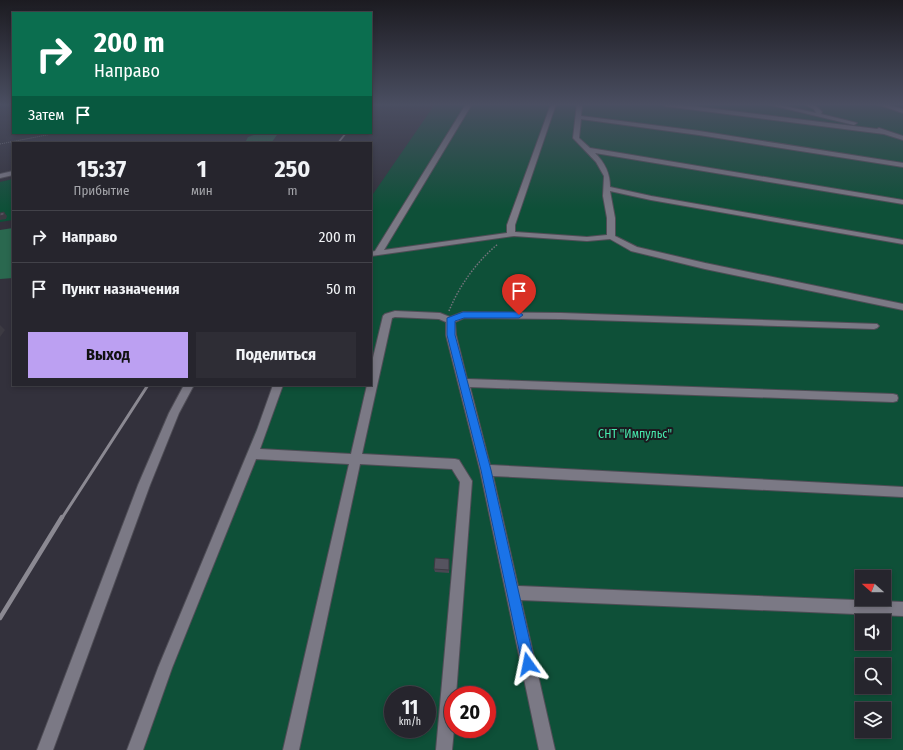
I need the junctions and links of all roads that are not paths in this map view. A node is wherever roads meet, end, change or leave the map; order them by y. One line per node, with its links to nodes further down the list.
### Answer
1 (447, 139): 14 (lane)
2 (541, 139): 11 (lane)
3 (577, 139): 5 (lane)
4 (738, 139): 6 (lane)
5 (588, 150): 9 (lane); 10 (lane)
6 (903, 165)
7 (12, 173): 8 (lane)
8 (0, 176)
9 (606, 188): 12 (lane); 13 (lane)
10 (903, 202)
11 (510, 235): 12 (lane); 14 (lane)
12 (611, 237): 15 (lane)
13 (903, 242)
14 (375, 254)
15 (903, 307)
16 (450, 320): 17 (lane); 18 (lane); 21 (lane)
17 (874, 326)
18 (464, 383): 23 (lane); 26 (lane)
19 (188, 386): 30 (lane)
20 (278, 386): 24 (lane)
21 (372, 386)
22 (372, 386): 25 (lane)
23 (893, 398)
24 (252, 454): 25 (lane); 31 (lane)
25 (355, 460): 32 (lane); 33 (lane)
26 (486, 470): 27 (lane); 28 (lane)
27 (903, 492)
28 (513, 593): 29 (lane); 34 (lane)
29 (903, 609)
30 (45, 750)
31 (135, 750)
32 (291, 750)
33 (444, 750)
34 (547, 750)

